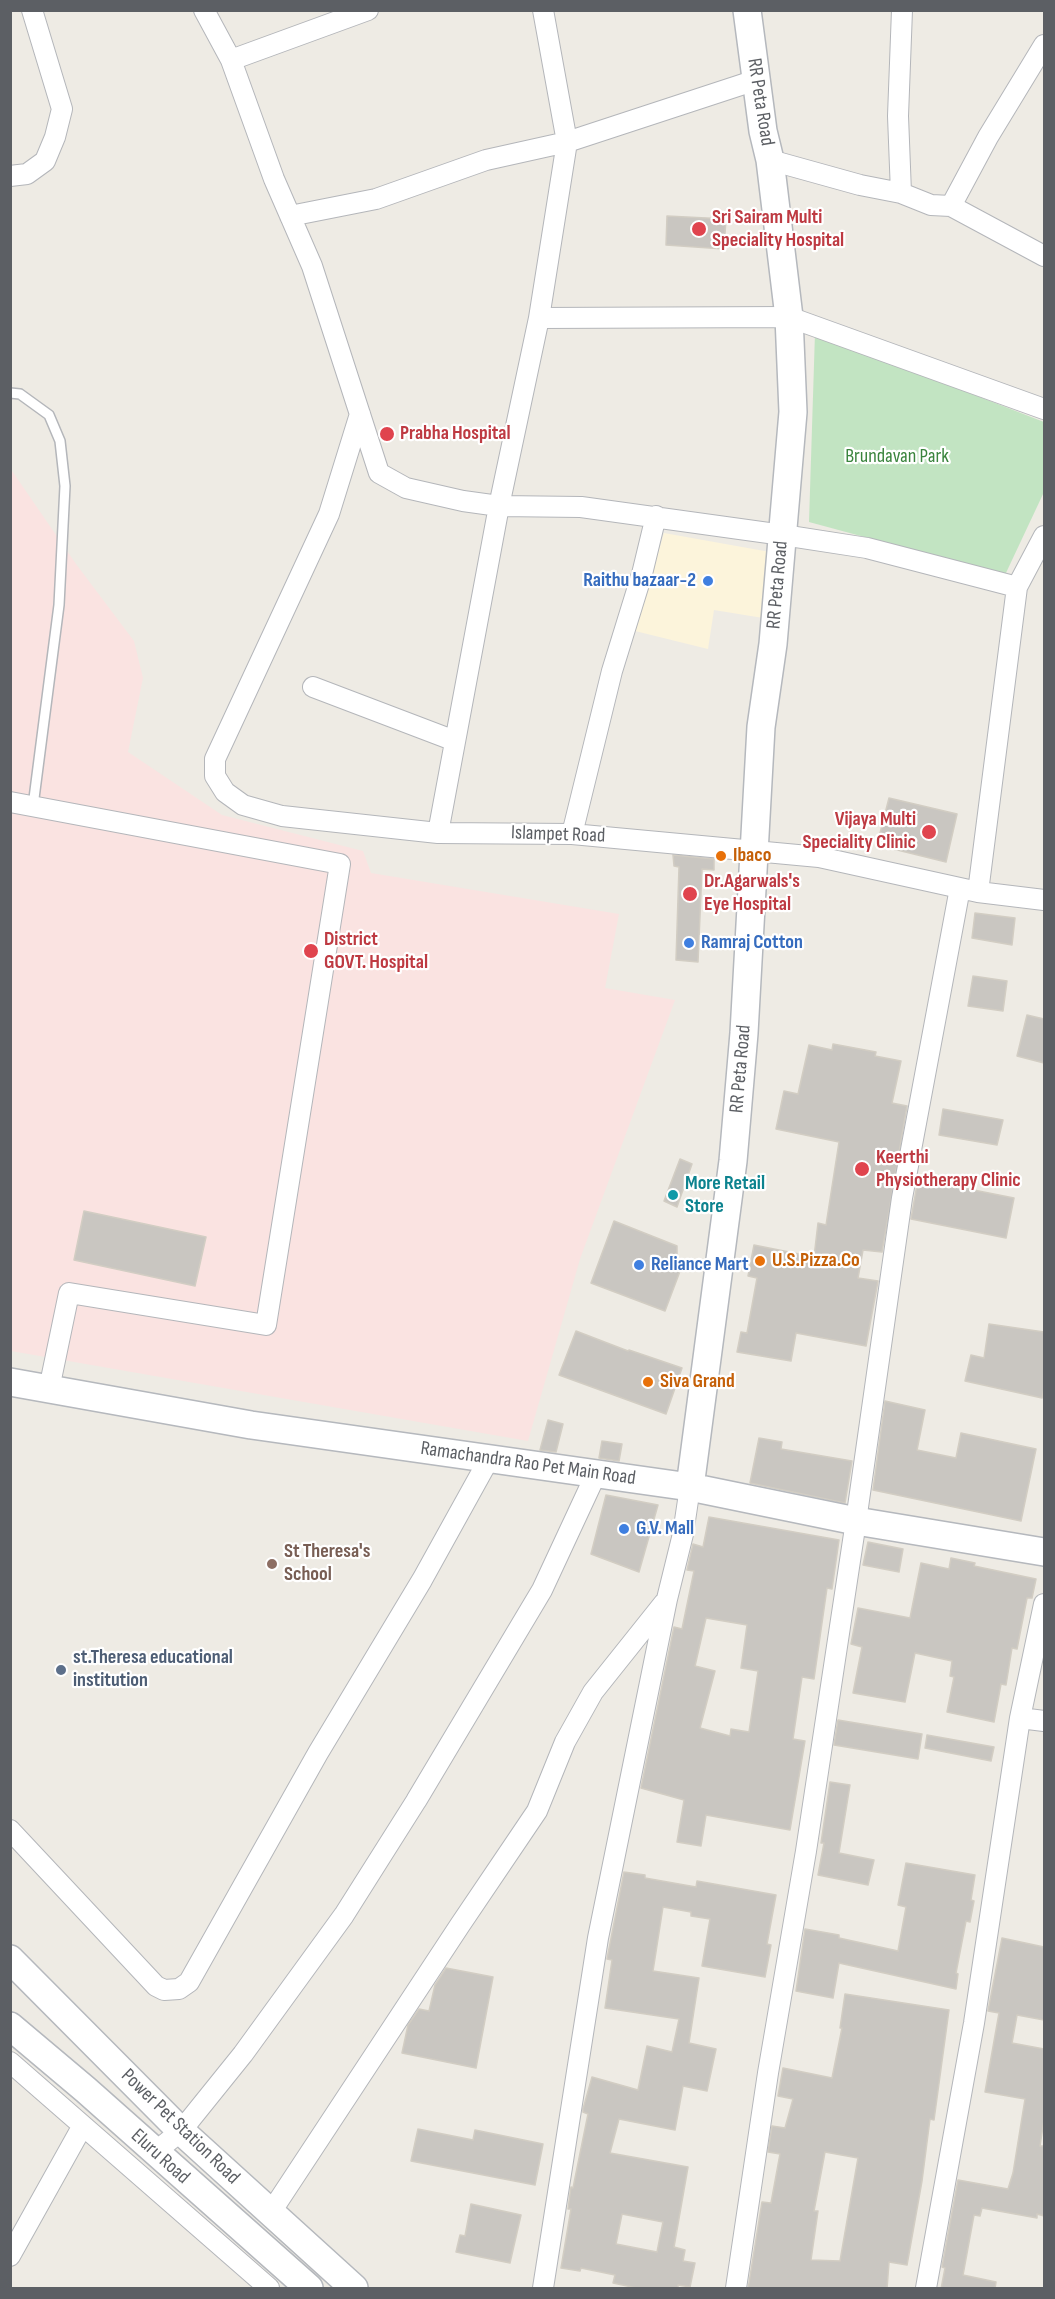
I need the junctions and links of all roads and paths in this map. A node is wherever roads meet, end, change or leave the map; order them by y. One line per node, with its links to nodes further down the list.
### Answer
1 (32, 10): 13 (street)
2 (204, 10): 8 (street)
3 (368, 10): 8 (street)
4 (543, 10): 11 (street)
5 (747, 10): 10 (street, RR Peta Road)
6 (902, 10): 14 (street)
7 (1044, 45): 9 (street)
8 (231, 60): 16 (street)
9 (1037, 74): 15 (street)
10 (756, 80): 11 (street); 12 (street, RR Peta Road)
11 (567, 142): 16 (street); 19 (street)
12 (770, 160): 14 (street); 18 (street, RR Peta Road)
13 (10, 176)
14 (901, 193): 15 (street)
15 (951, 206): 17 (street)
16 (290, 216): 22 (street)
17 (1044, 256)
18 (789, 317): 19 (street); 21 (street); 25 (street, RR Peta Road)
19 (539, 318): 23 (street)
20 (10, 393): 31 (lane)
21 (1044, 409)
22 (360, 414): 23 (street); 32 (street, Islampet Road)
23 (499, 506): 24 (street); 29 (street)
24 (656, 516): 25 (street); 33 (street)
25 (783, 535): 27 (street); 34 (street, RR Peta Road)
26 (1044, 536): 27 (street)
27 (1017, 587): 35 (street)
28 (313, 687): 29 (street)
29 (455, 741): 32 (street)
30 (10, 802): 31 (street)
31 (33, 806): 38 (street)
32 (438, 833): 33 (street, Islampet Road)
33 (572, 834): 34 (street, Islampet Road)
34 (754, 850): 35 (street, Islampet Road); 41 (street, RR Peta Road)
35 (969, 890): 36 (street, Islampet Road); 42 (street)
36 (1044, 900)
37 (10, 1382): 38 (street, Ramachandra Rao Pet Main Road)
38 (49, 1389): 39 (street, Ramachandra Rao Pet Main Road)
39 (489, 1459): 40 (street, Ramachandra Rao Pet Main Road); 48 (street)
40 (596, 1474): 41 (street, Ramachandra Rao Pet Main Road); 53 (street)
41 (690, 1487): 42 (street, Ramachandra Rao Pet Main Road); 44 (street)
42 (856, 1521): 43 (street, Ramachandra Rao Pet Main Road); 60 (street)
43 (1044, 1552)
44 (667, 1599): 54 (street); 59 (street)
45 (1044, 1604): 46 (street)
46 (1020, 1718): 47 (street); 61 (street)
47 (1044, 1721)
48 (10, 1830)
49 (10, 1959): 53 (street, Power Pet Station Road)
50 (10, 2026): 57 (street, Eluru Road)
51 (10, 2062): 52 (street)
52 (82, 2127): 55 (street); 56 (street)
53 (173, 2138): 54 (street, Power Pet Station Road)
54 (271, 2212): 58 (street, Power Pet Station Road)
55 (10, 2256)
56 (269, 2289)
57 (309, 2289)
58 (354, 2289)
59 (543, 2289)
60 (736, 2289)
61 (926, 2289)

